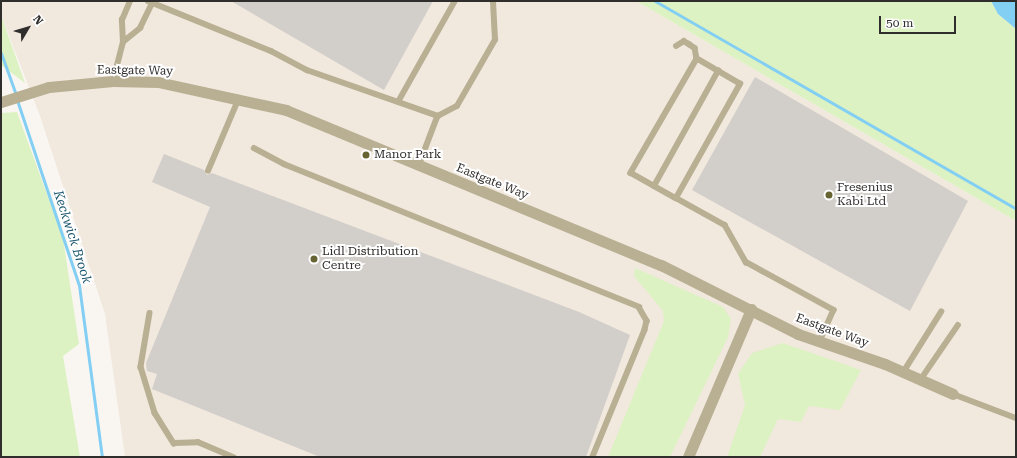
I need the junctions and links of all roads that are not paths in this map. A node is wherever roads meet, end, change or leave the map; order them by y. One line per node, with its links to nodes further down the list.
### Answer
1 (130, 1): 5 (lane)
2 (455, 1): 12 (lane)
3 (492, 1): 13 (lane)
4 (150, 2): 5 (lane); 12 (lane)
5 (123, 42): 9 (lane)
6 (676, 46): 7 (lane)
7 (697, 59): 8 (lane); 17 (lane)
8 (718, 71): 17 (lane); 18 (lane)
9 (113, 81): 10 (street, Eastgate Way); 11 (street, Eastgate Way)
10 (239, 98): 15 (street, Eastgate Way); 16 (lane)
11 (1, 102)
12 (398, 102): 13 (lane)
13 (438, 116): 15 (lane)
14 (254, 148): 29 (lane)
15 (419, 166): 19 (street, Eastgate Way)
16 (208, 171)
17 (654, 186): 18 (lane)
18 (676, 198): 23 (lane)
19 (751, 309): 23 (street, Eastgate Way); 30 (street)
20 (941, 312): 24 (lane)
21 (150, 313): 28 (lane)
22 (958, 325): 25 (lane)
23 (820, 342): 24 (street, Eastgate Way)
24 (904, 371): 25 (street, Eastgate Way)
25 (922, 380): 26 (street, Eastgate Way)
26 (954, 394): 27 (lane)
27 (1016, 418)
28 (234, 457)
29 (593, 457)
30 (688, 457)

